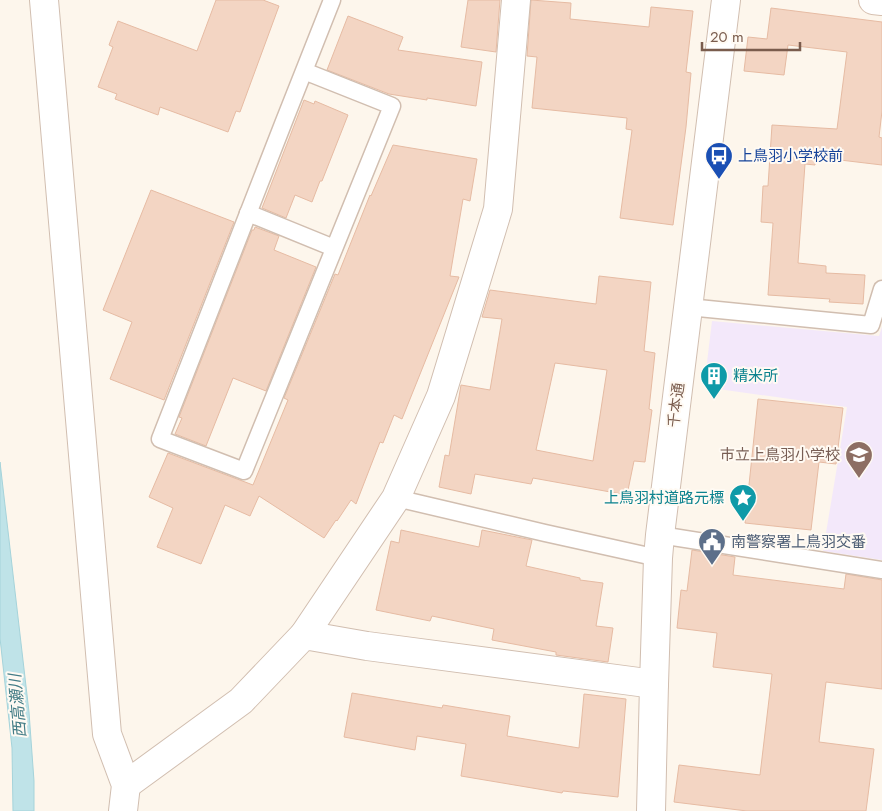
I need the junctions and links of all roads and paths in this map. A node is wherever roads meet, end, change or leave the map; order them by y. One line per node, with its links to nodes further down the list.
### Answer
1 (44, 0): 17 (street)
2 (332, 0): 7 (lane)
3 (516, 0): 12 (street)
4 (726, 0): 11 (street, 千本通)
5 (873, 0): 6 (street)
6 (882, 1)
7 (304, 71): 8 (lane); 9 (lane)
8 (248, 213): 9 (lane); 9 (lane)
9 (334, 248)
10 (882, 289): 11 (lane)
11 (688, 307): 13 (street, 千本通)
12 (396, 498): 13 (lane); 15 (street)
13 (659, 547): 14 (lane); 16 (street, 千本通)
14 (882, 570)
15 (304, 635): 16 (street); 17 (street)
16 (654, 684): 18 (street, 千本通)
17 (125, 798)
18 (651, 811)

